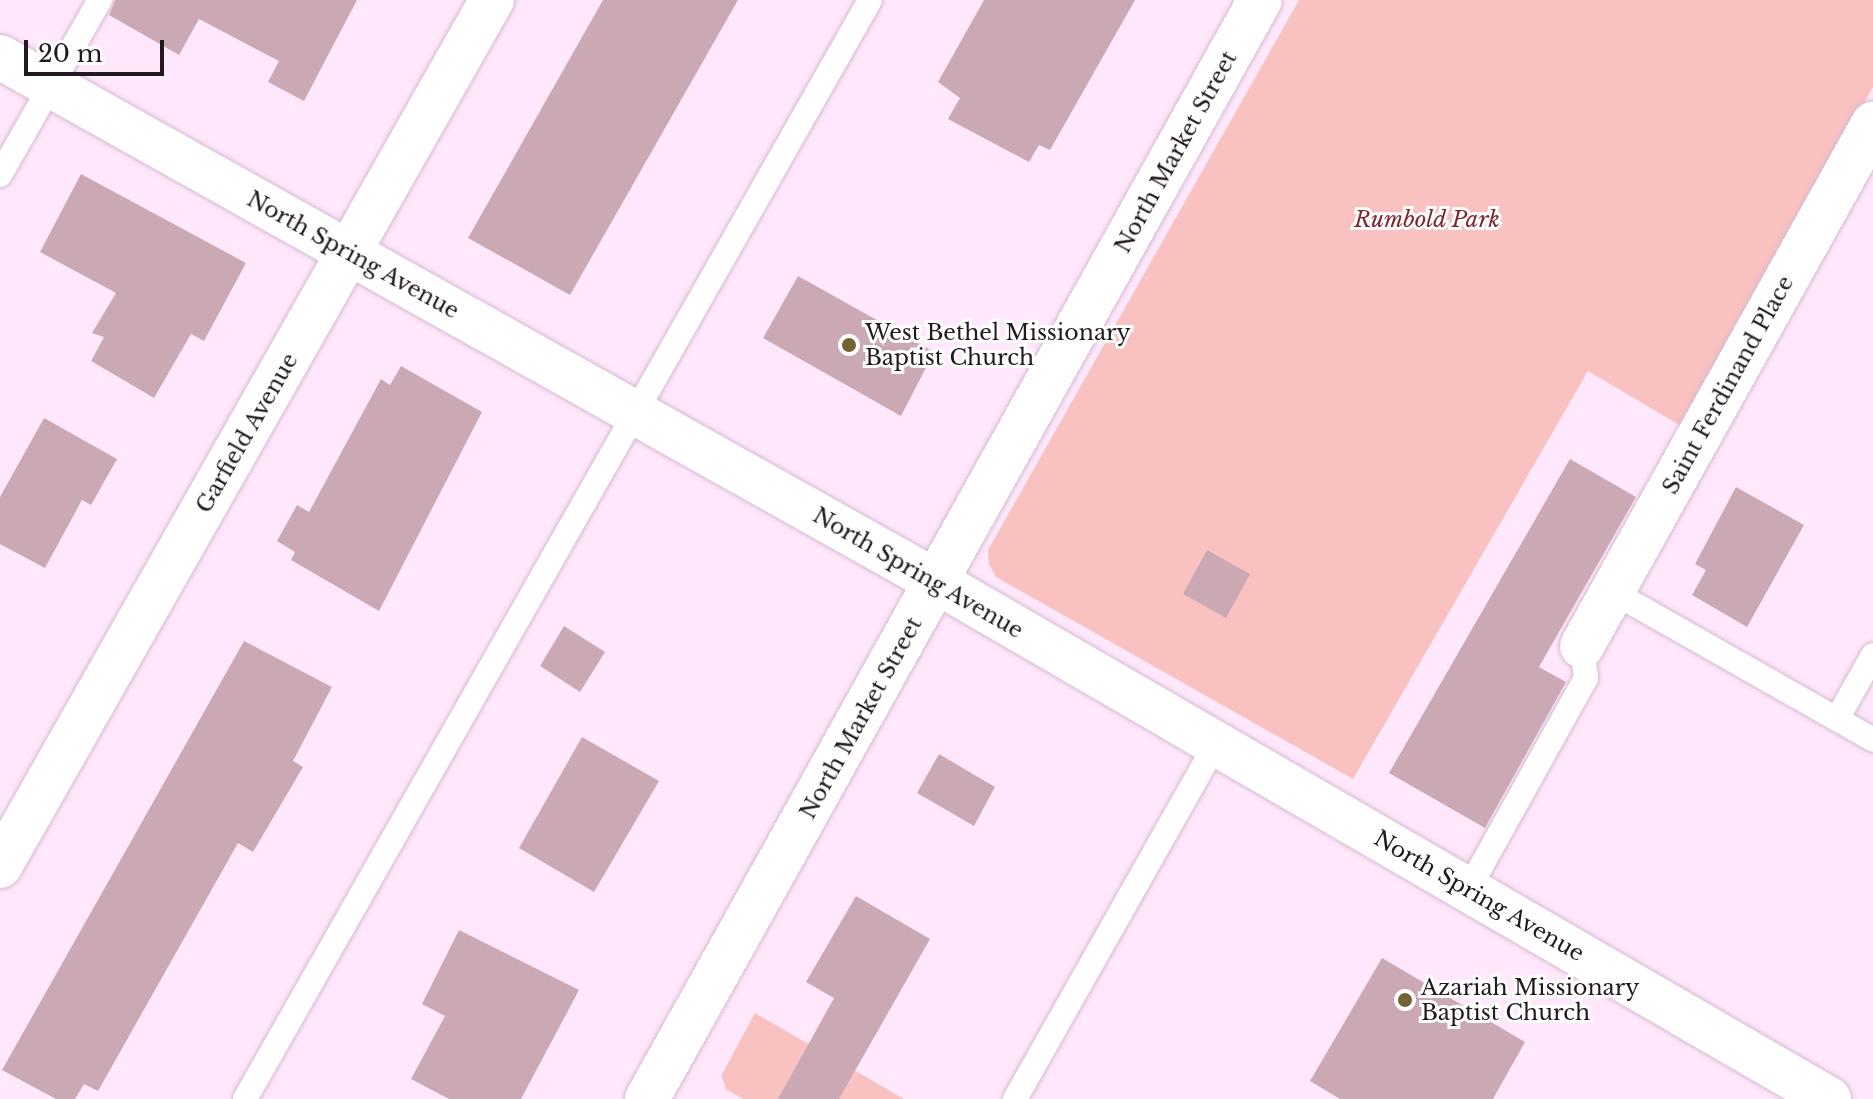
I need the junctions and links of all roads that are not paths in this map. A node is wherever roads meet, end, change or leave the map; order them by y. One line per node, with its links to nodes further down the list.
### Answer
1 (100, 0): 6 (lane)
2 (492, 0): 9 (street, Garfield Avenue)
3 (870, 0): 10 (lane)
4 (1260, 0): 11 (street, North Market Street)
5 (0, 57): 6 (street, North Spring Avenue)
6 (51, 86): 8 (lane); 9 (street, North Spring Avenue)
7 (1873, 124): 12 (street, Saint Ferdinand Place)
8 (0, 175)
9 (349, 253): 10 (street, North Spring Avenue); 18 (street, Garfield Avenue)
10 (635, 413): 11 (street, North Spring Avenue); 20 (lane)
11 (937, 582): 17 (street, North Spring Avenue); 21 (street, North Market Street)
12 (1613, 592): 13 (street, Saint Ferdinand Place); 15 (lane)
13 (1582, 646): 19 (lane)
14 (1873, 655): 15 (lane)
15 (1837, 719): 16 (lane)
16 (1873, 740)
17 (1216, 744): 19 (street, North Spring Avenue); 22 (lane)
18 (0, 866)
19 (1468, 890): 23 (street, North Spring Avenue)
20 (245, 1099)
21 (647, 1099)
22 (1015, 1099)
23 (1829, 1099)

